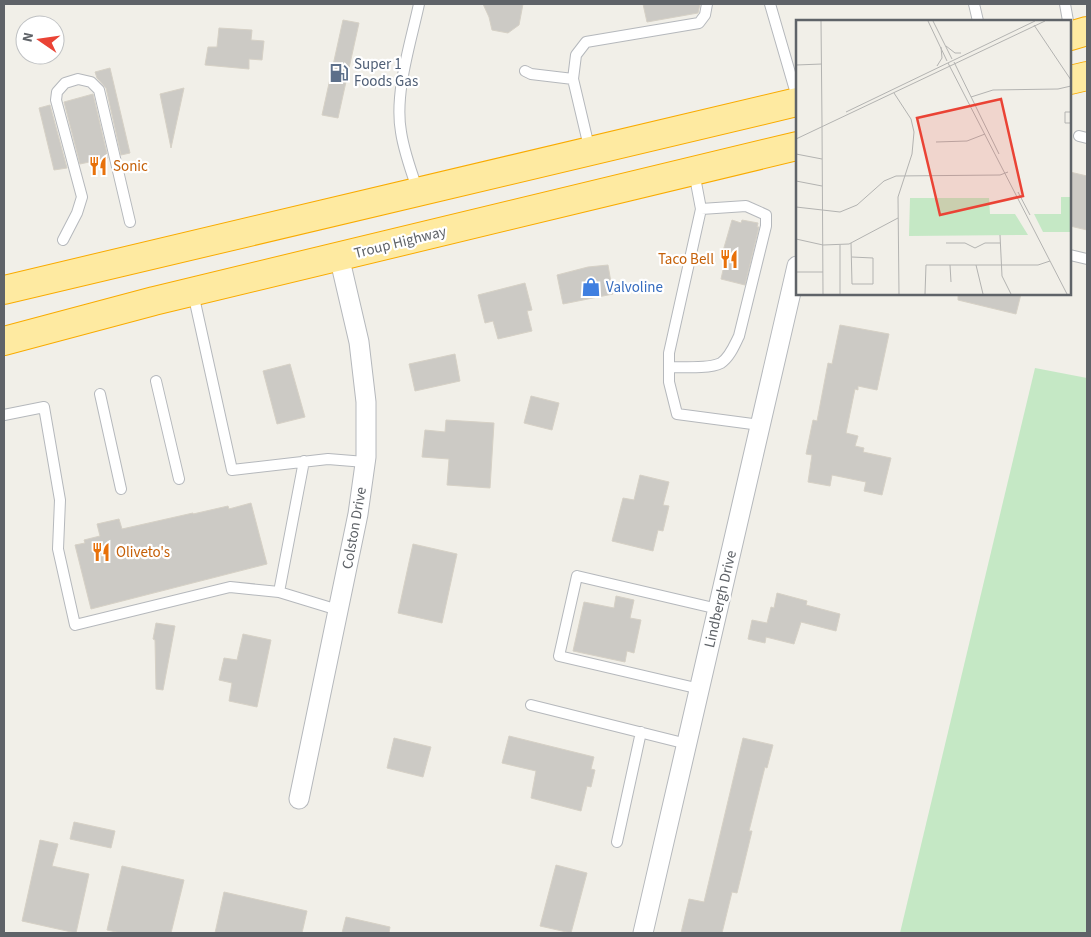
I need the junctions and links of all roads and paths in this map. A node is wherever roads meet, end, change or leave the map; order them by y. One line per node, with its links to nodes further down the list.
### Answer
1 (419, 4): 19 (lane)
2 (707, 4): 12 (lane)
3 (770, 4): 14 (lane)
4 (974, 4): 6 (lane)
5 (1065, 4): 7 (lane)
6 (978, 20)
7 (1068, 20)
8 (1087, 31): 9 (highway)
9 (1071, 36)
10 (525, 71): 12 (lane)
11 (1087, 76): 13 (highway)
12 (573, 79): 17 (lane)
13 (1071, 80)
14 (796, 94)
15 (796, 102): 17 (highway)
16 (796, 146): 18 (highway, Troup Highway)
17 (590, 152): 19 (highway)
18 (694, 171): 20 (lane); 24 (highway, Troup Highway)
19 (418, 192): 27 (highway)
20 (702, 209): 30 (lane); 30 (lane)
21 (130, 222): 22 (lane)
22 (63, 240)
23 (1071, 255): 25 (lane)
24 (339, 256): 28 (highway, Troup Highway); 36 (street, Colston Drive)
25 (1087, 259)
26 (796, 270): 34 (street, Lindbergh Drive)
27 (4, 290)
28 (193, 292): 29 (highway, Troup Highway); 35 (lane)
29 (4, 341)
30 (669, 367): 34 (lane)
31 (156, 381): 37 (lane)
32 (100, 394): 38 (lane)
33 (4, 415): 39 (lane)
34 (760, 425): 40 (street, Lindbergh Drive)
35 (304, 461): 36 (lane); 39 (lane)
36 (365, 462): 41 (street, Colston Drive)
37 (179, 479)
38 (121, 489)
39 (279, 592): 41 (lane)
40 (718, 609): 42 (street, Lindbergh Drive); 42 (lane)
41 (338, 610): 46 (street, Colston Drive)
42 (700, 689): 45 (street, Lindbergh Drive)
43 (531, 705): 44 (lane)
44 (641, 732): 45 (lane); 47 (lane)
45 (687, 744): 48 (street, Lindbergh Drive)
46 (299, 799)
47 (617, 842)
48 (644, 933)

